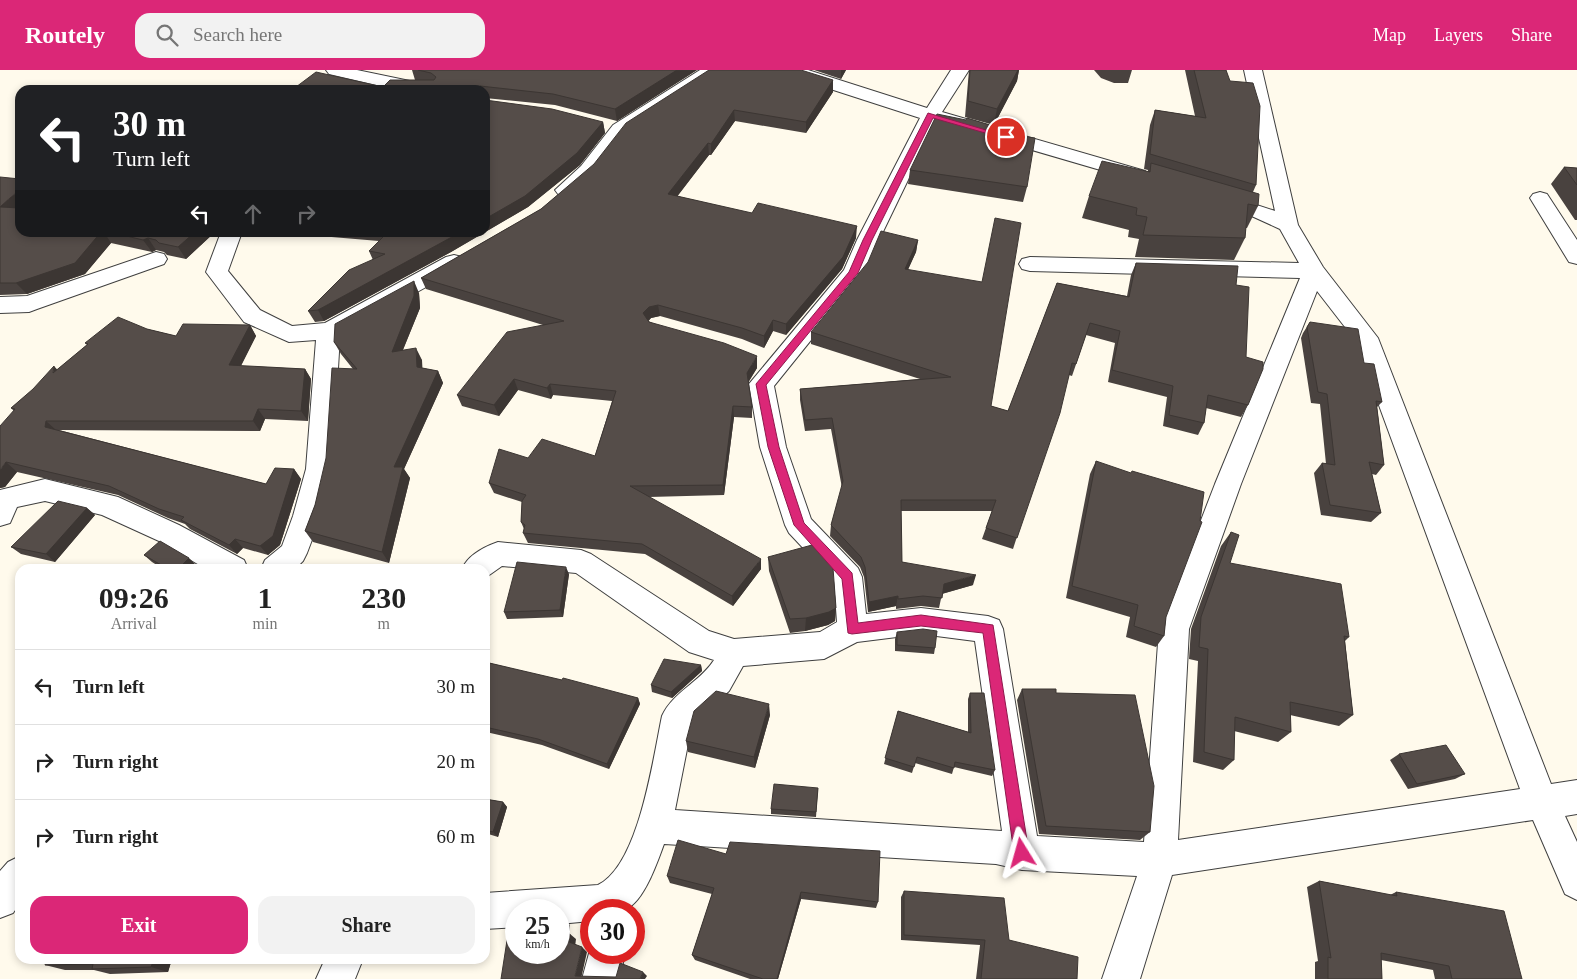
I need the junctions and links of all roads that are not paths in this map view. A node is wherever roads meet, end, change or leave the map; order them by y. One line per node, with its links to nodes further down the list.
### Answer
1 (335, 70): 7 (street)
2 (403, 70): 8 (street)
3 (712, 70): 13 (street)
4 (790, 70): 9 (street)
5 (960, 70): 9 (street)
6 (1253, 70): 14 (street)
7 (380, 85)
8 (388, 85)
9 (931, 115): 10 (street); 27 (street)
10 (1158, 181)
11 (1205, 195): 14 (street)
12 (1540, 198): 17 (street)
13 (551, 201)
14 (1288, 225): 20 (street)
15 (230, 237): 22 (street)
16 (468, 254): 22 (street)
17 (1577, 257)
18 (156, 259): 21 (street)
19 (1030, 264): 20 (street)
20 (1314, 271): 30 (street); 33 (street)
21 (0, 305)
22 (329, 331): 25 (street)
23 (0, 515): 24 (street)
24 (224, 564)
25 (281, 564)
26 (483, 564): 28 (street)
27 (852, 629): 28 (street); 32 (street)
28 (734, 653): 31 (street)
29 (1577, 797): 30 (street)
30 (1542, 802): 33 (street); 35 (street)
31 (654, 826): 32 (street); 36 (street)
32 (1022, 853): 33 (street)
33 (1160, 860): 44 (street)
34 (15, 880): 37 (street)
35 (1577, 882)
36 (619, 899)
37 (0, 900)
38 (580, 904): 39 (street)
39 (490, 911)
40 (342, 964): 42 (street)
41 (604, 964): 43 (street)
42 (335, 979)
43 (601, 979)
44 (1121, 979)

